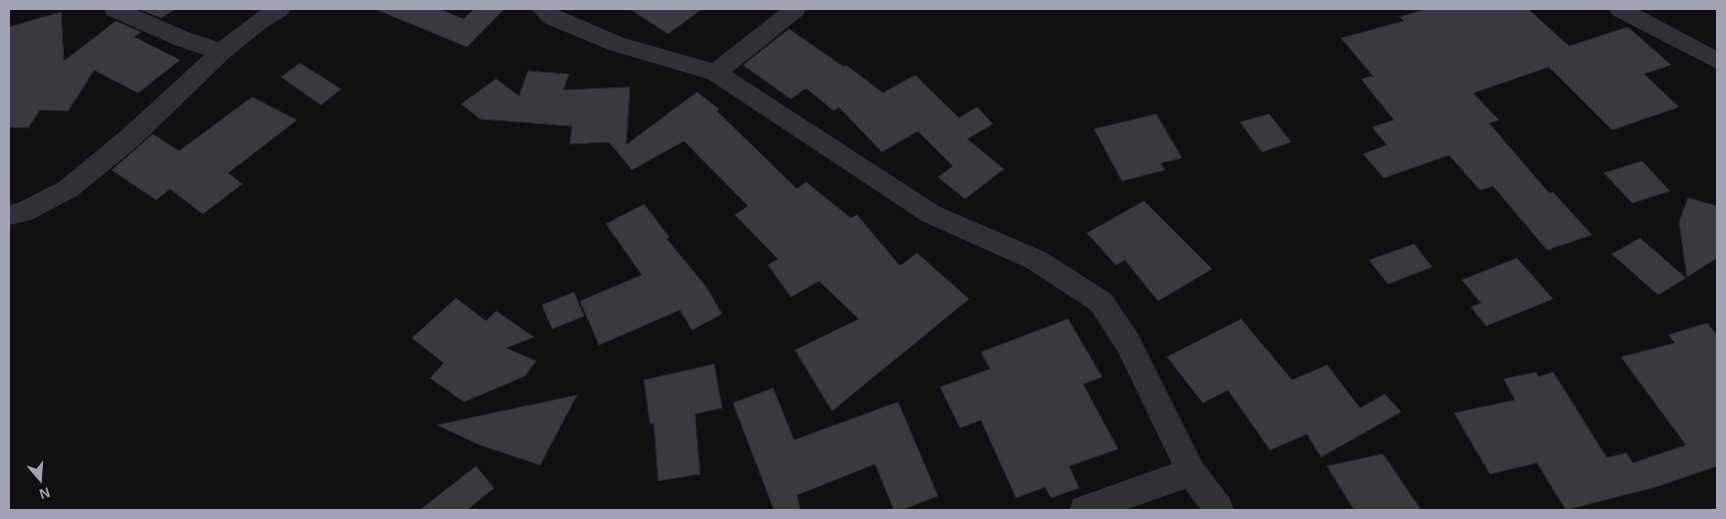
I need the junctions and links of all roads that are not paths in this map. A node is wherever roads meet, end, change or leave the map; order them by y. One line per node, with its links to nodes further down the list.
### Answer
1 (115, 9): 6 (street)
2 (279, 9): 6 (street)
3 (542, 9): 8 (street)
4 (795, 9): 8 (street)
5 (1620, 9): 7 (street)
6 (221, 52): 9 (street)
7 (1717, 61)
8 (716, 73): 10 (street)
9 (9, 215)
10 (1190, 472): 11 (street); 12 (street)
11 (1084, 510)
12 (1219, 510)

